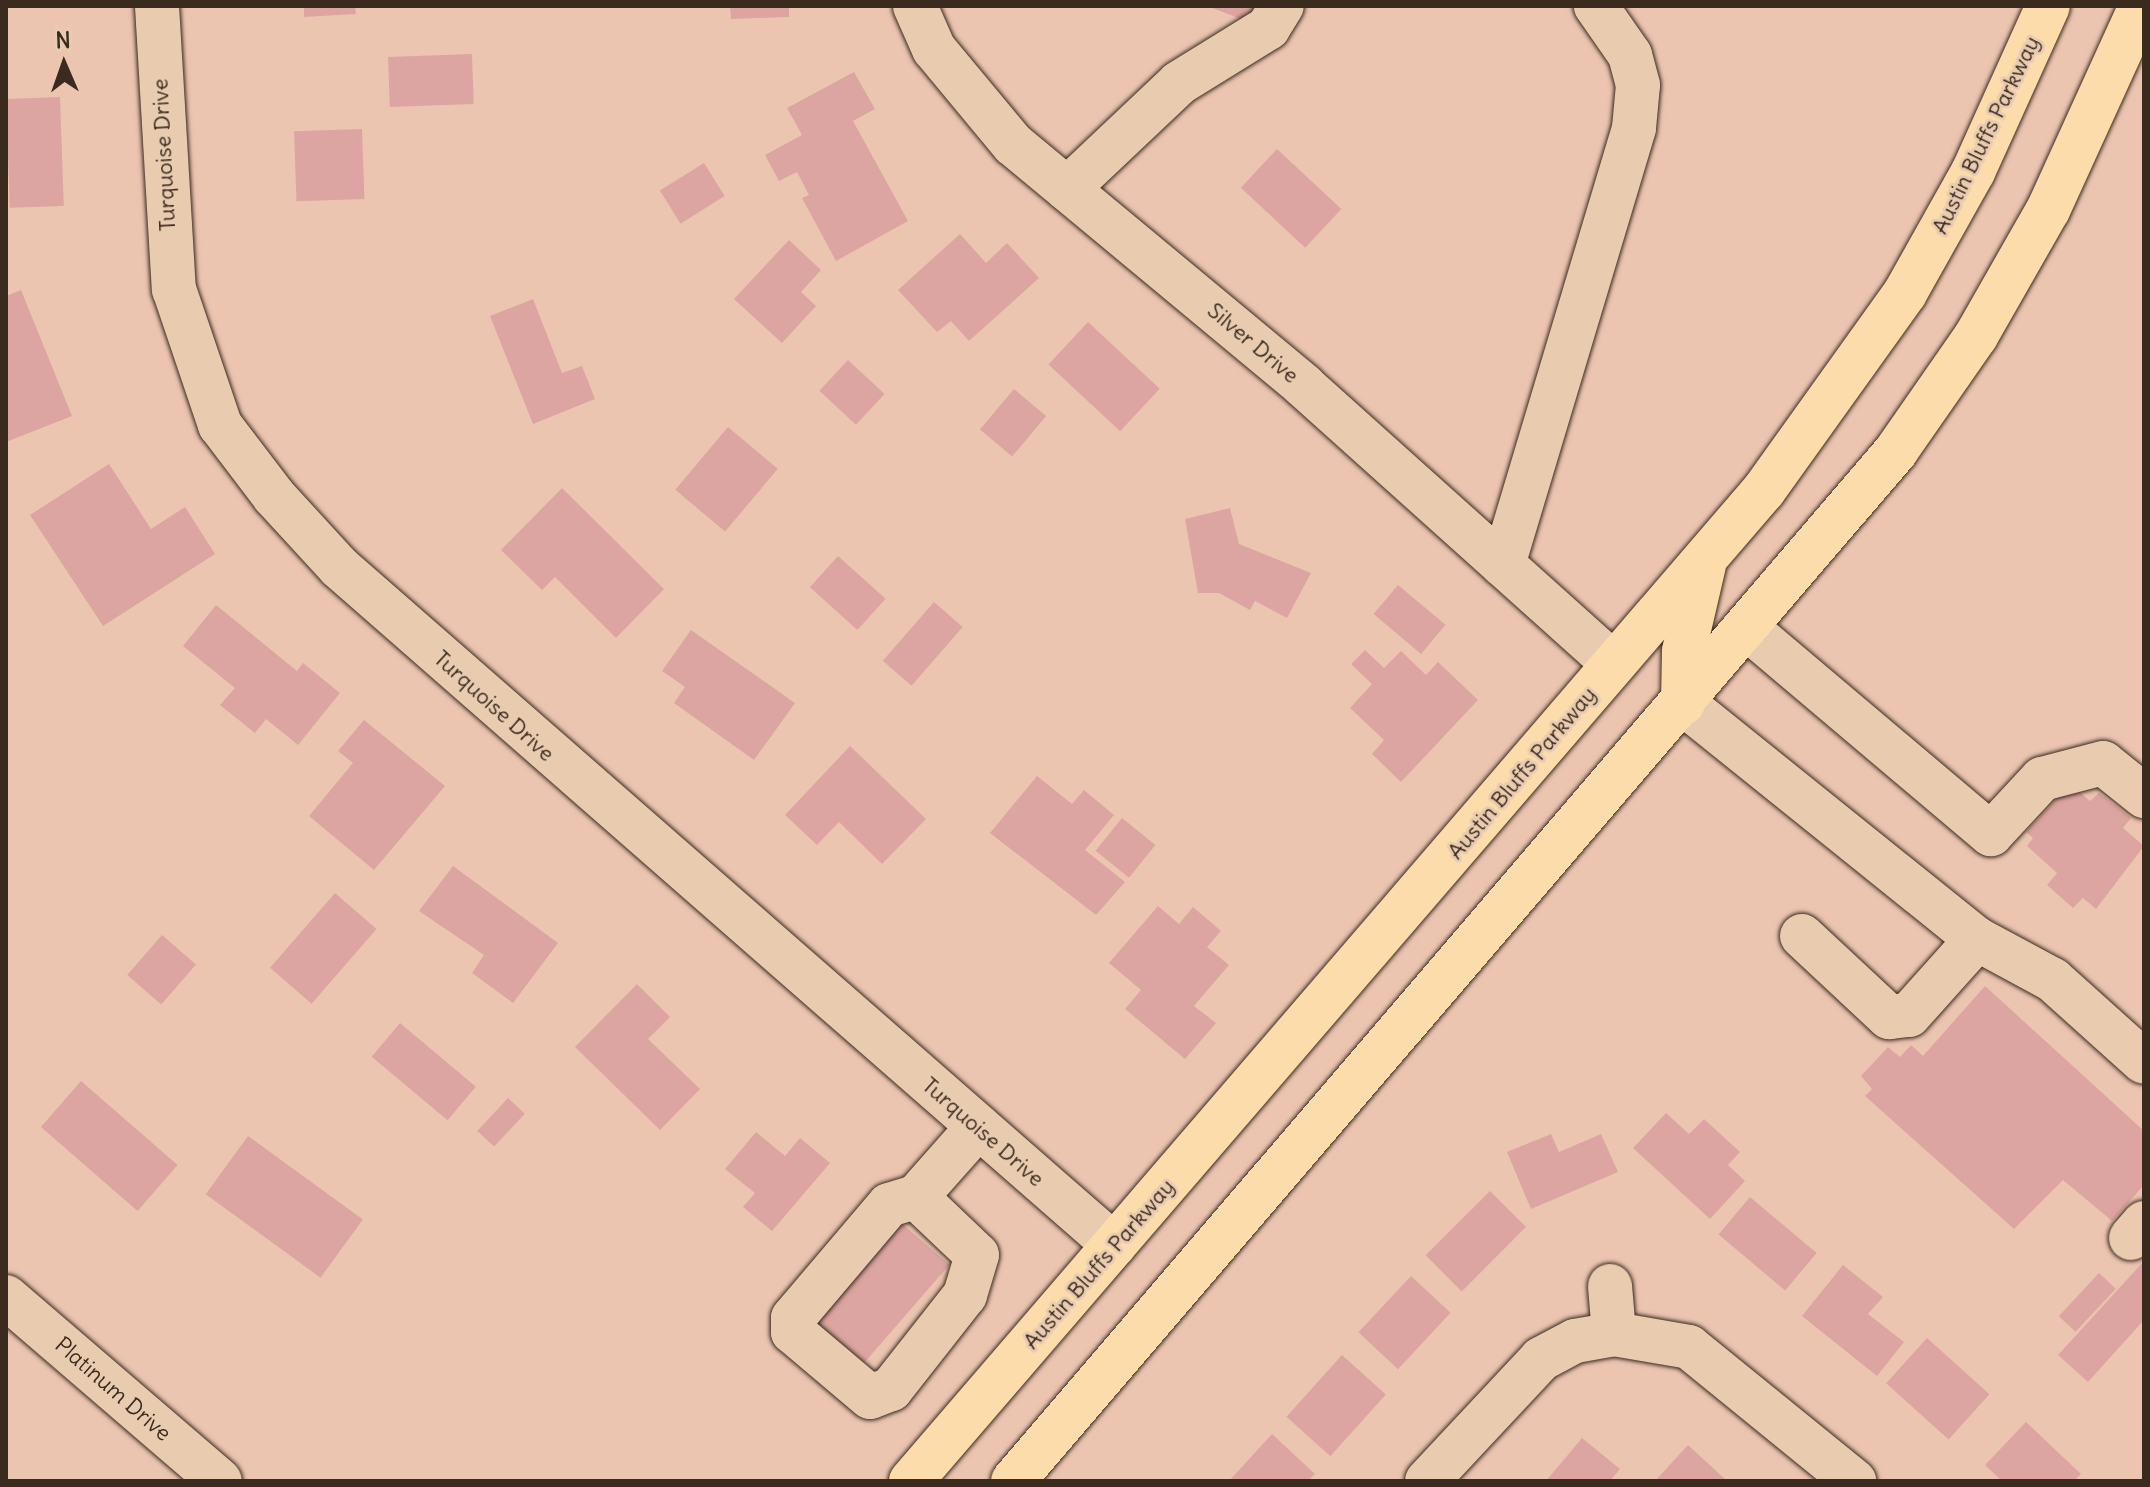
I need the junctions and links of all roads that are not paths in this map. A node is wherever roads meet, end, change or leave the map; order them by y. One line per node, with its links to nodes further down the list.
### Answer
1 (157, 6): 17 (street, Turquoise Drive)
2 (915, 6): 7 (street, Silver Drive)
3 (1282, 6): 7 (street)
4 (1596, 6): 9 (street)
5 (2048, 6): 8 (main road, Austin Bluffs Parkway)
6 (2141, 6): 10 (main road)
7 (1067, 189): 9 (street, Silver Drive)
8 (1706, 555): 11 (main road, Austin Bluffs Parkway); 12 (main road)
9 (1503, 565): 11 (street, Silver Drive)
10 (1748, 629): 12 (main road); 13 (street)
11 (1614, 664): 19 (main road, Austin Bluffs Parkway)
12 (1683, 703): 15 (street); 25 (main road)
13 (2144, 796)
14 (1802, 936): 15 (street)
15 (1977, 939): 16 (street)
16 (2144, 1062)
17 (978, 1127): 18 (street); 19 (street, Turquoise Drive)
18 (916, 1197): 18 (street)
19 (1114, 1245): 24 (main road, Austin Bluffs Parkway)
20 (1610, 1286): 22 (street)
21 (6, 1297): 23 (street, Platinum Drive)
22 (1614, 1334): 26 (street); 27 (street)
23 (220, 1481)
24 (911, 1481)
25 (1013, 1481)
26 (1427, 1481)
27 (1854, 1481)

